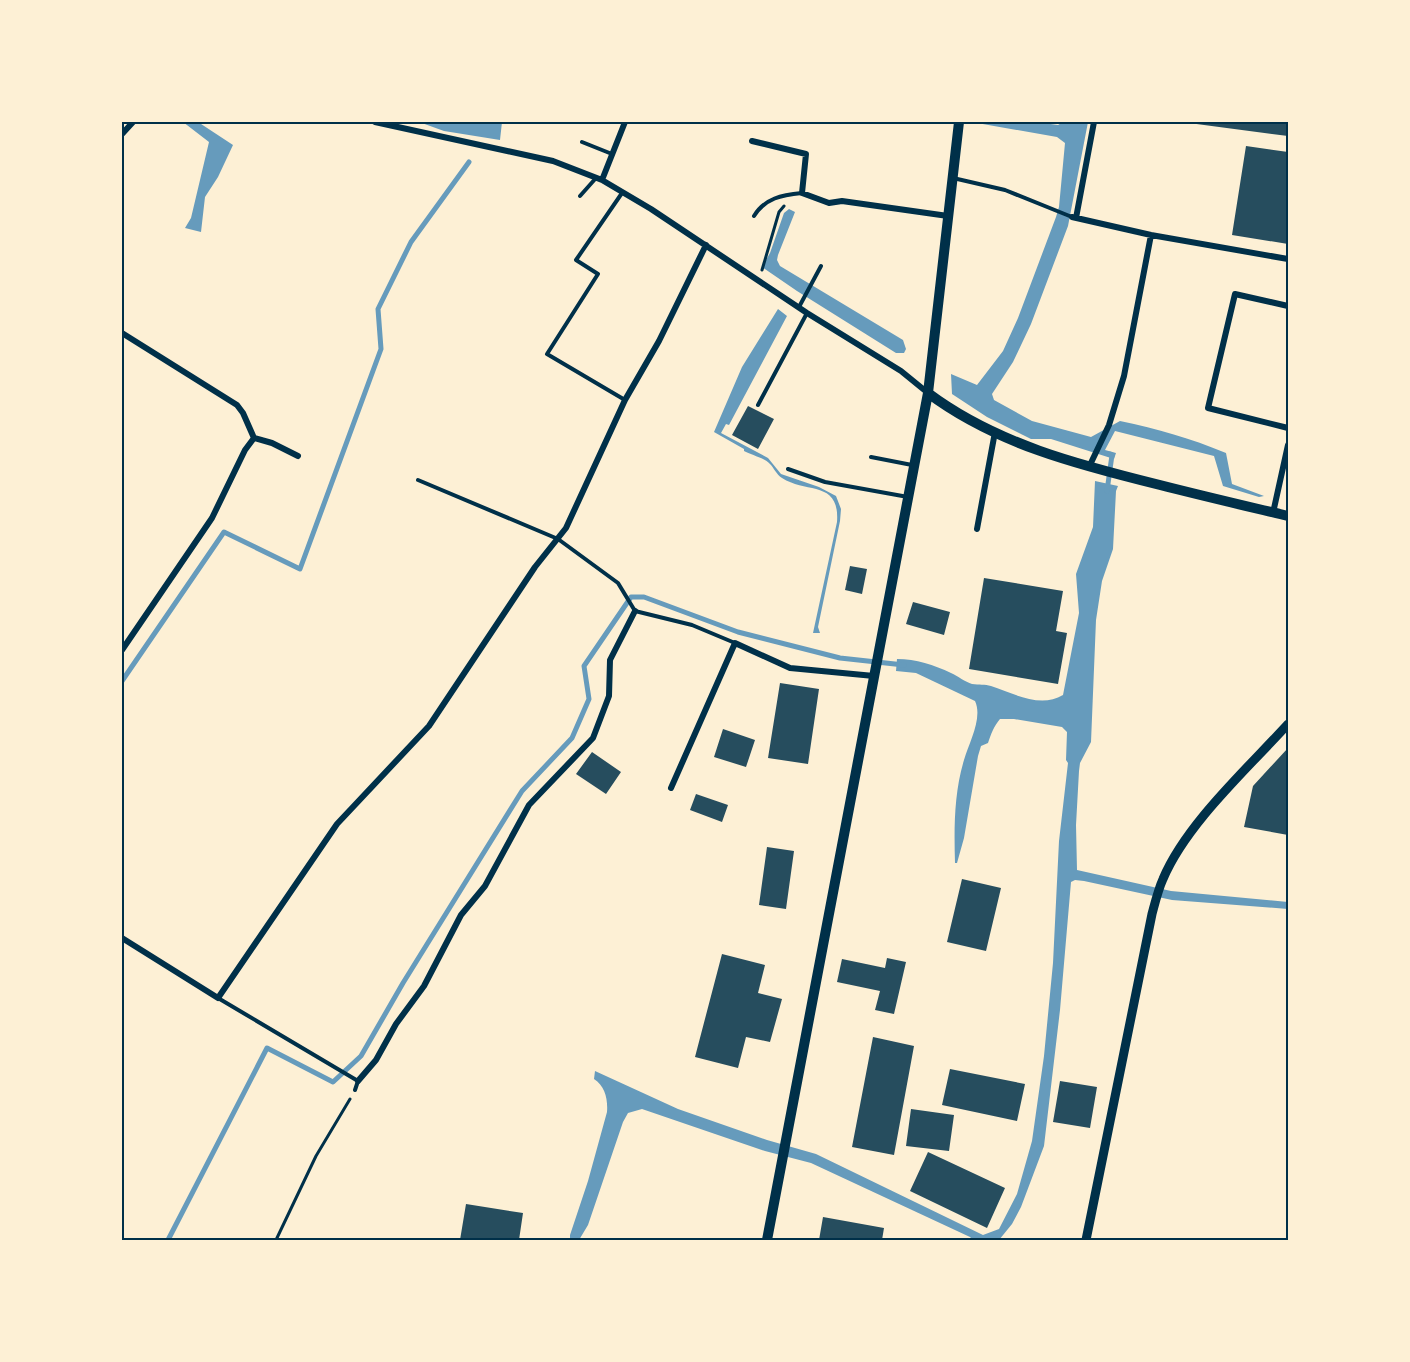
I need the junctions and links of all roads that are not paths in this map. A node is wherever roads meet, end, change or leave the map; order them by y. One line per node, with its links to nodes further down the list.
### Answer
1 (133, 122): 6 (street)
2 (375, 122): 11 (street)
3 (625, 122): 9 (street)
4 (1094, 122): 17 (street)
5 (958, 124): 10 (main road)
6 (122, 134)
7 (752, 141): 13 (street)
8 (582, 142): 9 (lane)
9 (612, 154): 11 (street)
10 (952, 178): 16 (main road); 17 (lane)
11 (599, 179): 12 (street); 14 (lane)
12 (623, 192): 19 (street); 27 (lane)
13 (802, 193): 15 (lane); 16 (street)
14 (580, 196)
15 (754, 216)
16 (948, 216): 26 (main road)
17 (1074, 218): 18 (street)
18 (1151, 235): 20 (street); 36 (street)
19 (706, 245): 23 (street); 27 (street)
20 (1288, 259)
21 (821, 266): 23 (lane)
22 (1288, 306): 29 (street)
23 (800, 308): 24 (street)
24 (807, 313): 26 (street); 28 (lane)
25 (122, 333): 31 (street)
26 (928, 393): 30 (main road); 35 (main road)
27 (625, 400): 43 (street)
28 (758, 405)
29 (1288, 428)
30 (995, 432): 36 (main road); 42 (street)
31 (254, 438): 33 (street); 46 (street)
32 (1288, 445): 40 (street)
33 (298, 456)
34 (871, 456): 35 (lane)
35 (916, 465): 39 (main road)
36 (1088, 467): 40 (main road)
37 (788, 469): 39 (lane)
38 (418, 480): 43 (lane)
39 (908, 497): 47 (main road)
40 (1273, 513): 41 (main road)
41 (1288, 516)
42 (977, 529)
43 (558, 539): 44 (lane); 51 (street)
44 (635, 611): 45 (lane); 52 (street)
45 (735, 643): 47 (street); 49 (street)
46 (122, 650)
47 (874, 676): 54 (main road)
48 (1288, 724): 55 (street)
49 (671, 788)
50 (122, 938): 51 (street)
51 (218, 998): 52 (lane)
52 (358, 1081): 53 (lane)
53 (355, 1089)
54 (767, 1240)
55 (1086, 1240)

